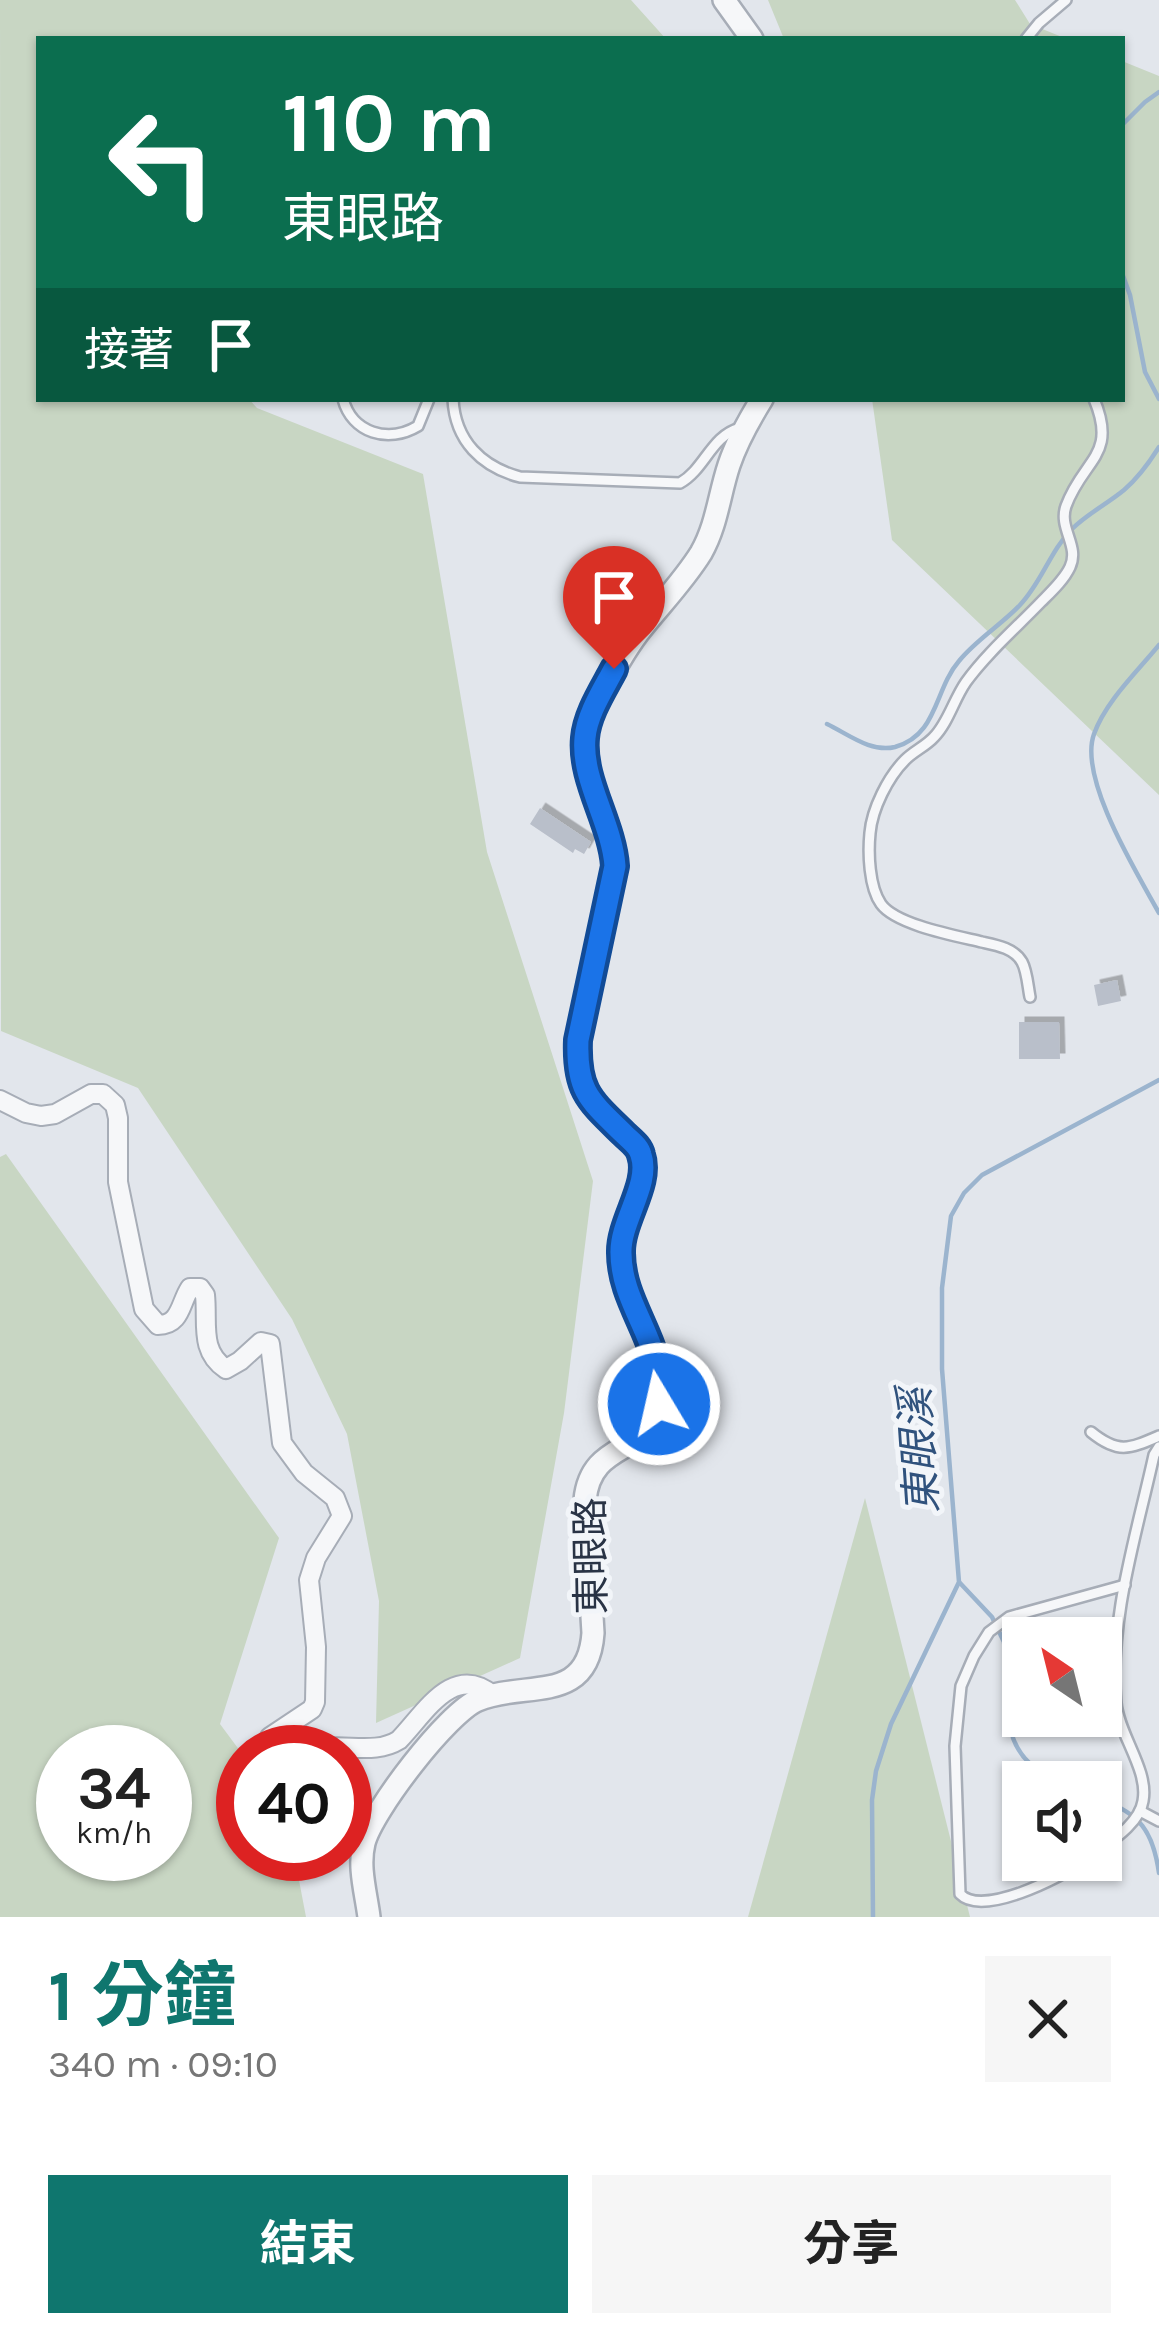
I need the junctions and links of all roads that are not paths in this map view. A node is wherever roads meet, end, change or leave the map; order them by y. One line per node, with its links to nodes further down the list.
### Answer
1 (724, 0): 3 (street)
2 (1066, 0): 4 (lane)
3 (750, 36)
4 (1028, 36)
5 (344, 402): 6 (lane)
6 (428, 402)
7 (453, 402): 10 (lane)
8 (760, 402): 10 (street, 東眼路)
9 (1095, 402): 11 (lane)
10 (745, 427): 17 (street, 東眼路)
11 (1030, 997)
12 (0, 1100): 18 (street)
13 (1091, 1432): 14 (lane)
14 (1159, 1436)
15 (1159, 1447): 16 (lane)
16 (1125, 1586): 20 (lane); 23 (lane)
17 (494, 1696): 19 (street); 24 (street, 東眼路)
18 (287, 1725)
19 (372, 1746)
20 (1140, 1811): 21 (lane); 22 (lane)
21 (1159, 1821)
22 (1122, 1831)
23 (1055, 1881)
24 (369, 1917)

